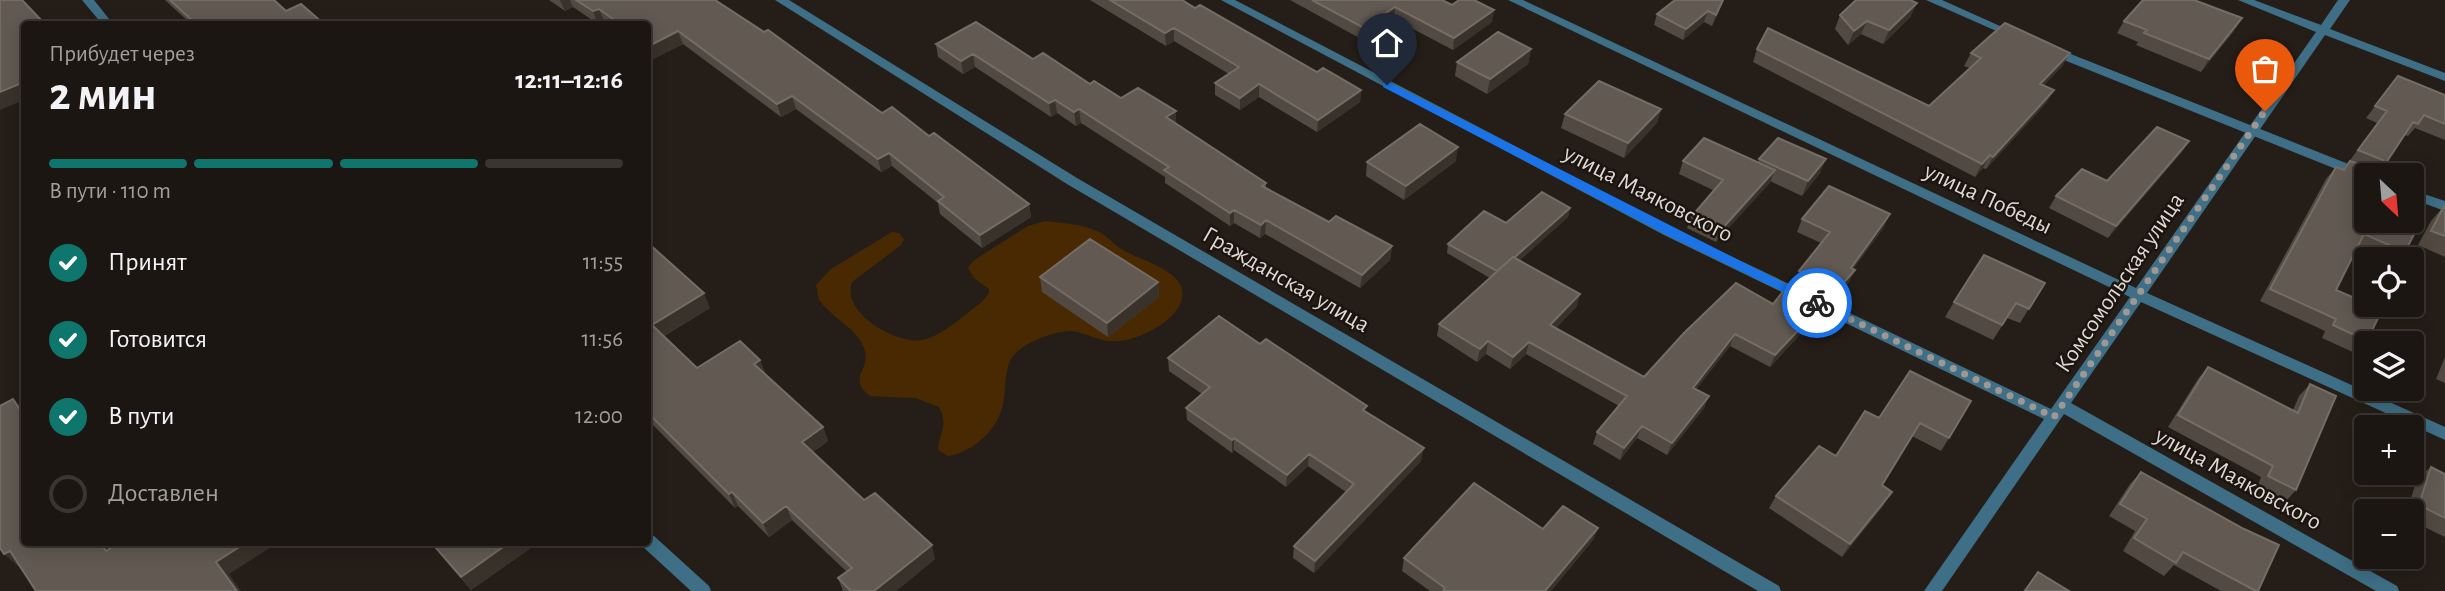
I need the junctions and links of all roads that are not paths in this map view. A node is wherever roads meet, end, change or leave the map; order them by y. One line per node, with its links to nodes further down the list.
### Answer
1 (88, 0): 8 (street)
2 (780, 0): 22 (street, Гражданская улица)
3 (1227, 0): 18 (street, улица Маяковского)
4 (1514, 0): 17 (street, улица Победы)
5 (1932, 0): 10 (street)
6 (2244, 0): 9 (street)
7 (2344, 0): 9 (street, Комсомольская улица)
8 (106, 21)
9 (2321, 32): 12 (street); 13 (street, Комсомольская улица)
10 (2032, 43)
11 (2045, 48): 13 (street)
12 (2445, 77)
13 (2250, 131): 14 (street); 17 (street, Комсомольская улица)
14 (2354, 171)
15 (2424, 198): 16 (street)
16 (2445, 206)
17 (2139, 296): 18 (street, Комсомольская улица); 19 (street, улица Победы)
18 (2059, 411): 23 (street, Комсомольская улица); 24 (street, улица Маяковского)
19 (2445, 434)
20 (651, 544): 21 (street)
21 (703, 591)
22 (1773, 591)
23 (1932, 591)
24 (2391, 591)

